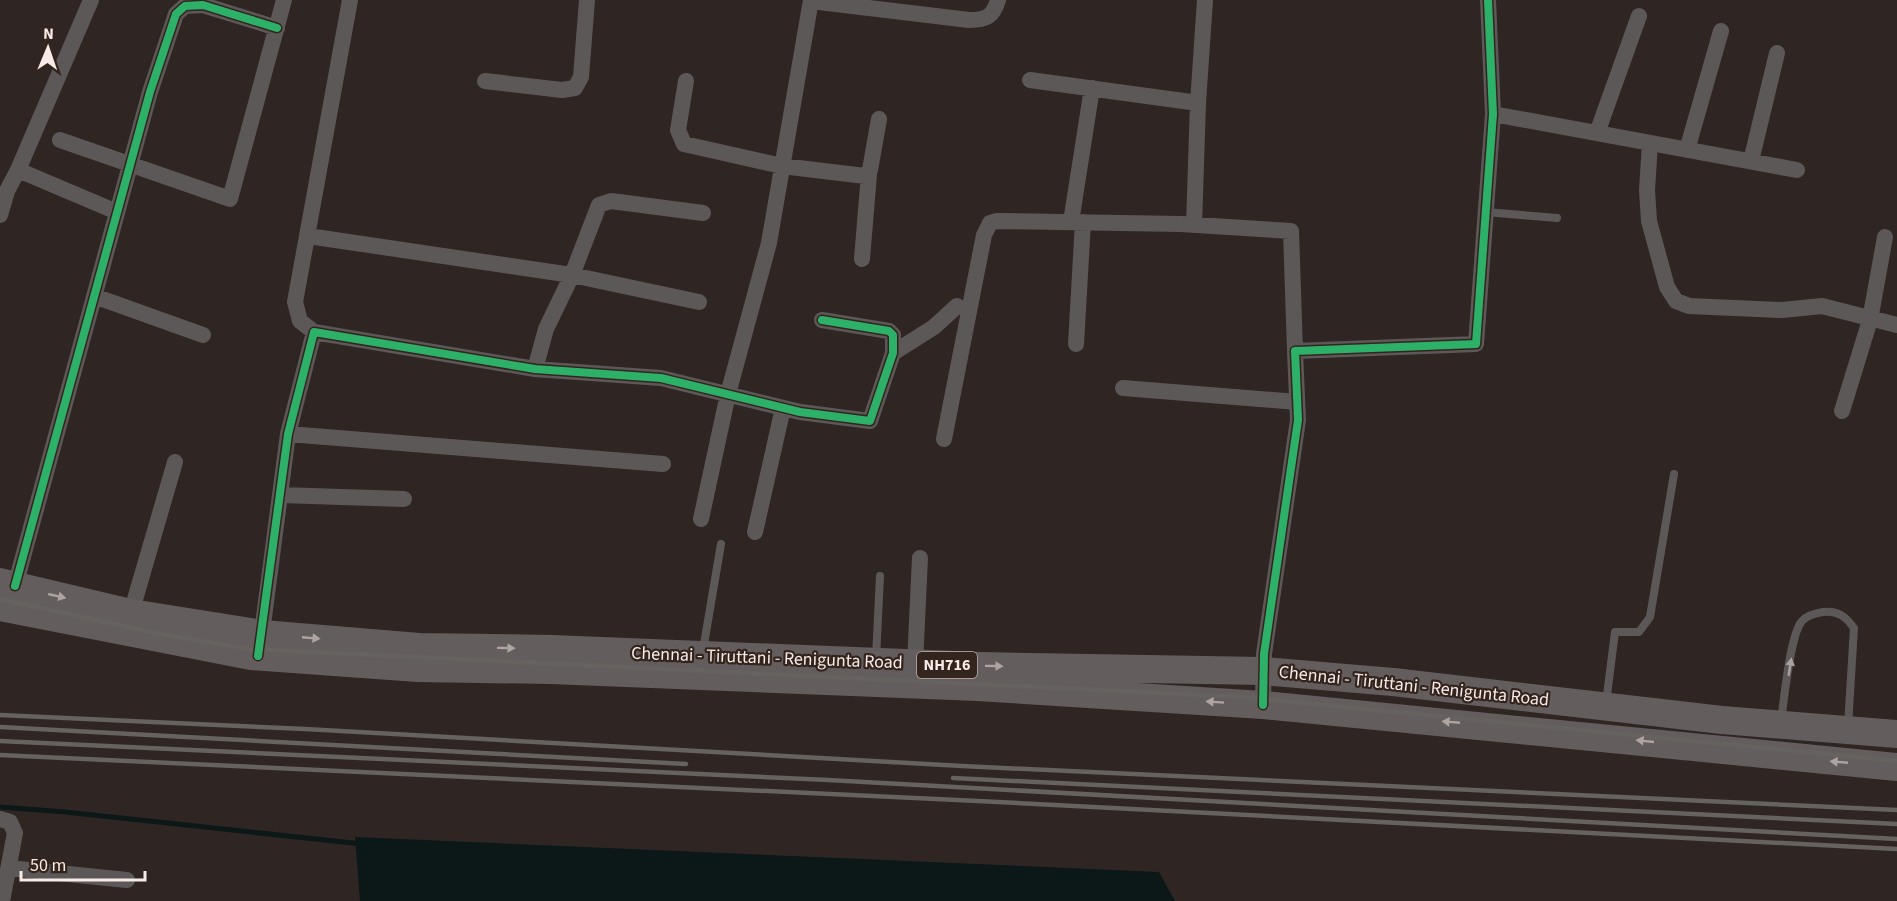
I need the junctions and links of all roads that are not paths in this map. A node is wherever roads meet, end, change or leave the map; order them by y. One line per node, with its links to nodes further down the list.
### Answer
1 (91, 0): 28 (street)
2 (284, 0): 11 (street)
3 (350, 0): 39 (street)
4 (587, 0): 15 (street)
5 (998, 0): 9 (street)
6 (1206, 0): 18 (street)
7 (1488, 0): 19 (street)
8 (811, 1): 9 (street); 27 (street)
9 (897, 6)
10 (1639, 16): 21 (street)
11 (277, 28): 26 (street); 26 (street)
12 (1721, 31): 24 (street)
13 (1777, 53): 25 (street)
14 (1030, 80): 17 (street)
15 (485, 81)
16 (686, 81): 27 (street)
17 (1092, 88): 18 (street); 37 (street)
18 (1198, 102): 38 (street)
19 (1493, 114): 21 (street); 33 (street)
20 (879, 119): 30 (street)
21 (1597, 133): 23 (street)
22 (60, 140): 26 (street)
23 (1650, 143): 24 (street); 47 (street)
24 (1687, 150): 25 (street)
25 (1751, 161): 29 (street)
26 (130, 164): 32 (street)
27 (782, 166): 30 (street); 56 (street)
28 (18, 170): 31 (street); 32 (street)
29 (1797, 170)
30 (869, 174): 41 (street)
31 (4, 194): 35 (street)
32 (117, 212): 43 (street)
33 (1486, 212): 36 (lane); 52 (street)
34 (703, 213): 42 (street)
35 (0, 214)
36 (1557, 218)
37 (1077, 222): 38 (street); 51 (street); 61 (street)
38 (1194, 225): 52 (street)
39 (308, 236): 42 (street); 49 (street)
40 (1885, 237): 47 (street)
41 (862, 258)
42 (572, 275): 44 (street); 54 (street)
43 (94, 296): 50 (street); 72 (street)
44 (699, 302)
45 (957, 306): 53 (street)
46 (822, 320): 53 (street)
47 (1870, 320): 48 (street); 59 (street)
48 (1897, 325)
49 (314, 332): 54 (street); 60 (street)
50 (203, 335)
51 (1076, 345)
52 (1295, 351): 57 (street)
53 (893, 353): 58 (street)
54 (534, 369): 56 (street)
55 (1123, 388): 57 (street)
56 (728, 394): 58 (street); 67 (street)
57 (1297, 402): 78 (street)
58 (783, 408): 68 (street)
59 (1842, 411)
60 (288, 434): 63 (street); 65 (street)
61 (944, 439)
62 (174, 462): 73 (street)
63 (663, 464)
64 (1674, 474): 80 (lane)
65 (280, 495): 66 (street); 74 (street)
66 (404, 499)
67 (701, 519)
68 (754, 532)
69 (721, 544): 75 (lane)
70 (920, 558): 77 (street)
71 (880, 576): 76 (lane)
72 (5, 592): 73 (highway, Chennai - Tiruttani - Renigunta Road / NH716, one-way to 73); 74 (highway, Chennai - Tiruttani - Renigunta Road)
73 (131, 613): 74 (highway, Chennai - Tiruttani - Renigunta Road / NH716)
74 (260, 645): 75 (highway, Chennai - Tiruttani - Renigunta Road / NH716, one-way to 75); 79 (highway, Chennai - Tiruttani - Renigunta Road, one-way to 74)
75 (702, 656): 76 (highway, Chennai - Tiruttani - Renigunta Road / NH716)
76 (876, 662): 77 (highway, Chennai - Tiruttani - Renigunta Road / NH716)
77 (915, 663): 78 (highway, Chennai - Tiruttani - Renigunta Road / NH716, one-way to 78)
78 (1263, 671): 79 (street); 80 (highway, Chennai - Tiruttani - Renigunta Road / NH716)
79 (1263, 705): 84 (highway, Chennai - Tiruttani - Renigunta Road, one-way to 79)
80 (1605, 707): 81 (highway, Chennai - Tiruttani - Renigunta Road / NH716)
81 (1781, 725): 82 (highway, Chennai - Tiruttani - Renigunta Road / NH716); 82 (lane, one-way to 82)
82 (1848, 730): 83 (highway, Chennai - Tiruttani - Renigunta Road / NH716)
83 (1897, 734)
84 (1897, 767)
85 (0, 819): 86 (street)
86 (9, 868): 87 (street); 88 (street)
87 (127, 880)
88 (2, 901)

